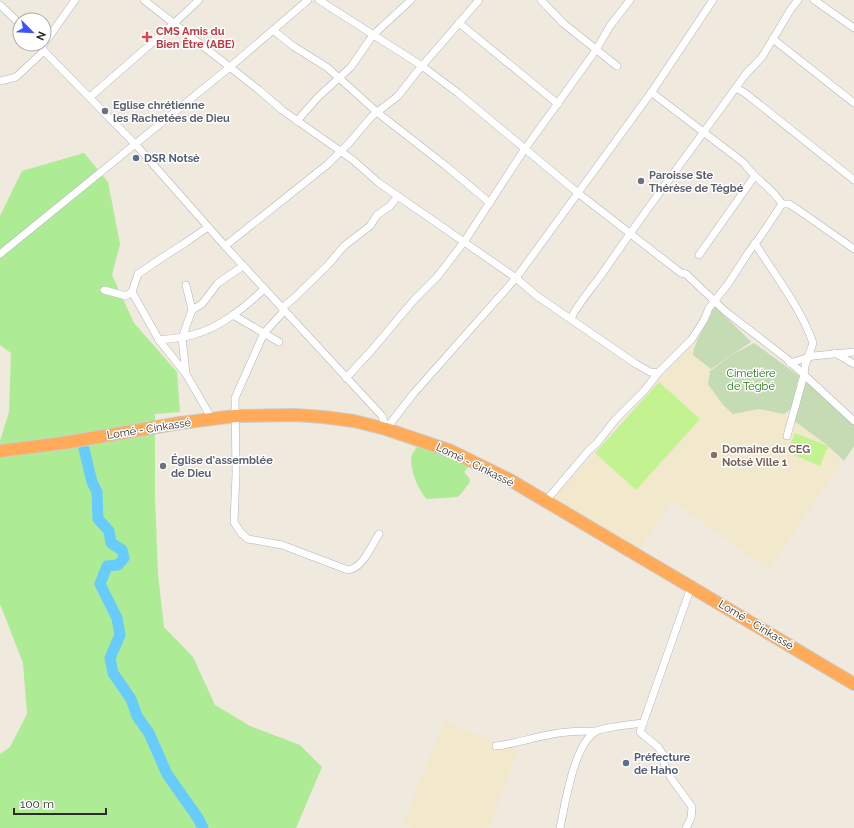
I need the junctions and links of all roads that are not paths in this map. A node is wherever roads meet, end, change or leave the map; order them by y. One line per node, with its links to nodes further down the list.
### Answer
1 (75, 0): 19 (street)
2 (144, 0): 15 (street)
3 (199, 0): 15 (street)
4 (308, 0): 18 (street)
5 (319, 0): 20 (street)
6 (411, 0): 20 (street)
7 (479, 0): 16 (street)
8 (541, 0): 22 (street)
9 (630, 0): 22 (street)
10 (713, 0): 31 (street)
11 (798, 0): 21 (street)
12 (814, 0): 17 (street)
13 (0, 5): 14 (street)
14 (12, 16)
15 (174, 23): 27 (street); 32 (street)
16 (460, 23): 25 (street); 34 (street)
17 (854, 28)
18 (274, 30): 27 (street); 28 (street)
19 (52, 33)
20 (373, 35): 25 (street); 28 (street)
21 (773, 39): 30 (street); 33 (street)
22 (596, 50): 26 (street); 34 (street)
23 (38, 52): 29 (street)
24 (49, 52): 32 (street)
25 (422, 66): 35 (street); 39 (street)
26 (617, 66)
27 (230, 67): 36 (street); 38 (street)
28 (339, 77): 35 (street); 36 (street)
29 (1, 78)
30 (736, 88): 37 (street); 42 (street)
31 (651, 92): 37 (street); 43 (street)
32 (90, 97): 38 (street)
33 (854, 103)
34 (558, 104): 39 (street)
35 (378, 113): 40 (street); 45 (street)
36 (297, 121): 40 (street)
37 (704, 132): 41 (street); 48 (street)
38 (136, 145): 47 (street); 53 (street)
39 (524, 149): 43 (street); 45 (street)
40 (340, 151): 44 (street); 51 (street)
41 (754, 176): 46 (street); 54 (street)
42 (854, 180)
43 (578, 193): 48 (street); 56 (street)
44 (398, 196): 49 (street); 62 (street)
45 (490, 203): 49 (street)
46 (782, 204): 50 (street); 52 (street)
47 (208, 227): 51 (street); 60 (street)
48 (630, 233): 61 (street); 65 (street)
49 (464, 242): 56 (street); 78 (street)
50 (756, 243): 61 (street); 72 (street)
51 (225, 246): 55 (street)
52 (854, 249)
53 (0, 254)
54 (699, 255)
55 (243, 266): 58 (street); 63 (street)
56 (516, 278): 65 (street); 82 (street)
57 (186, 285): 63 (street)
58 (264, 289): 62 (street); 64 (street)
59 (104, 290): 60 (street)
60 (132, 292): 68 (street)
61 (714, 301): 73 (street); 75 (street)
62 (283, 309): 66 (street); 78 (street)
63 (192, 310): 67 (street)
64 (233, 315): 66 (street); 67 (street)
65 (571, 318): 75 (street)
66 (264, 333): 69 (street); 79 (street)
67 (182, 338): 68 (street); 76 (street)
68 (159, 340): 76 (street)
69 (279, 342)
70 (854, 352): 71 (street)
71 (834, 353): 72 (street); 74 (street)
72 (808, 358): 73 (street); 77 (street)
73 (790, 363): 77 (street)
74 (854, 364)
75 (658, 373): 85 (street)
76 (186, 374): 80 (street)
77 (804, 374): 81 (street); 83 (street)
78 (346, 378): 82 (street)
79 (236, 416): 80 (highway, Lomé - Cinkassé); 82 (highway, Lomé - Cinkassé); 86 (street)
80 (212, 419): 84 (highway, Lomé - Cinkassé)
81 (854, 420)
82 (386, 428): 85 (highway, Lomé - Cinkassé)
83 (787, 436)
84 (0, 451)
85 (545, 502): 87 (highway, Lomé - Cinkassé)
86 (379, 534)
87 (692, 587): 88 (highway, Lomé - Cinkassé); 89 (street)
88 (854, 684)
89 (643, 723): 90 (street); 93 (street)
90 (596, 731): 91 (street); 92 (street)
91 (496, 746)
92 (560, 828)
93 (686, 828)

